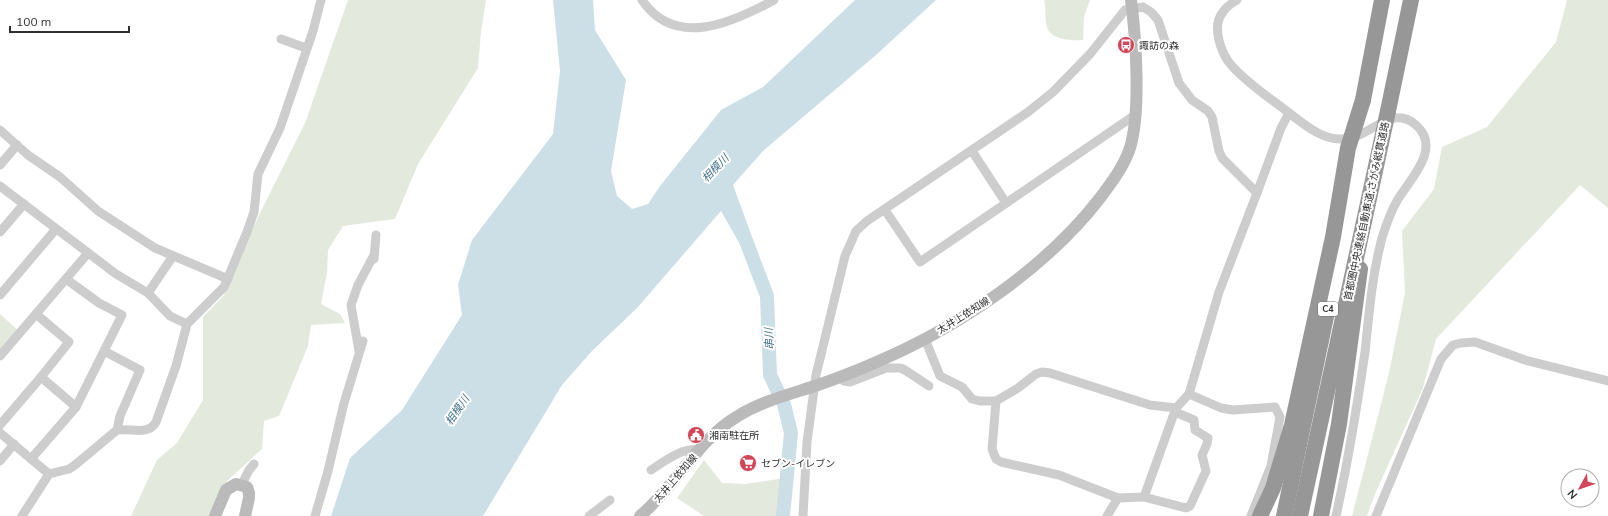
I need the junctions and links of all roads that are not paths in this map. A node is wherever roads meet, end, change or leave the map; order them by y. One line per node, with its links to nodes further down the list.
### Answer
1 (321, 0): 9 (street)
2 (642, 0): 3 (street)
3 (774, 0)
4 (1237, 0): 11 (street)
5 (1382, 0): 10 (highway, 首都圏中央連絡自動車道;さがみ縦貫道路 / C4)
6 (1411, 0): 17 (highway, 首都圏中央連絡自動車道;さがみ縦貫道路 / C4, bridge)
7 (1132, 4): 12 (main road, 太井上依知線); 15 (street); 19 (street)
8 (281, 39): 9 (street)
9 (306, 48): 31 (street)
10 (1363, 100): 73 (highway, bridge); 74 (highway, 首都圏中央連絡自動車道;さがみ縦貫道路 / C4, bridge)
11 (1289, 113): 19 (street); 77 (street)
12 (1135, 115): 20 (street); 36 (main road, 太井上依知線)
13 (0, 130): 14 (street)
14 (17, 145): 16 (street); 28 (street)
15 (972, 151): 20 (street); 22 (street)
16 (0, 165)
17 (1376, 165): 75 (highway, 首都圏中央連絡自動車道;さがみ縦貫道路 / C4, bridge); 76 (highway, bridge)
18 (0, 186): 21 (street)
19 (1257, 193): 46 (street)
20 (1006, 203): 22 (street)
21 (24, 204): 23 (street); 24 (street)
22 (885, 210): 45 (street)
23 (56, 229): 26 (street); 33 (street)
24 (0, 232)
25 (376, 235): 27 (street)
26 (88, 253): 30 (street); 32 (street)
27 (374, 255): 29 (street); 39 (street)
28 (172, 256): 31 (street); 32 (street)
29 (374, 266)
30 (66, 279): 34 (street); 38 (street)
31 (228, 279): 35 (street)
32 (148, 293): 35 (street)
33 (0, 295)
34 (36, 314): 40 (street); 41 (street)
35 (187, 324): 51 (street)
36 (925, 339): 42 (main road, 太井上依知線); 47 (street)
37 (363, 341): 39 (street)
38 (104, 351): 48 (street); 51 (street)
39 (360, 354): 67 (street)
40 (0, 356)
41 (40, 377): 48 (street); 50 (street)
42 (839, 377): 44 (street); 45 (main road, 太井上依知線)
43 (1608, 381): 78 (street)
44 (929, 386)
45 (812, 387): 54 (main road, 太井上依知線); 70 (street)
46 (1189, 394): 49 (street); 72 (street)
47 (996, 401): 49 (street); 62 (street)
48 (76, 407): 55 (street)
49 (1176, 410): 61 (street); 61 (street)
50 (0, 425)
51 (117, 430): 59 (street)
52 (0, 433): 53 (street)
53 (14, 444): 55 (street); 56 (street)
54 (700, 450): 58 (street); 69 (main road, 太井上依知線)
55 (31, 459): 59 (street)
56 (0, 461)
57 (254, 464): 60 (street)
58 (651, 470)
59 (49, 474): 64 (street)
60 (242, 484): 65 (main road); 66 (main road)
61 (1144, 497): 62 (street)
62 (1118, 498): 71 (street)
63 (610, 500): 68 (street)
64 (22, 516)
65 (215, 516)
66 (245, 516)
67 (315, 516)
68 (588, 516)
69 (640, 516)
70 (803, 516)
71 (1107, 516)
72 (1251, 516)
73 (1260, 516)
74 (1284, 516)
75 (1300, 516)
76 (1321, 516)
77 (1336, 516)
78 (1376, 516)

